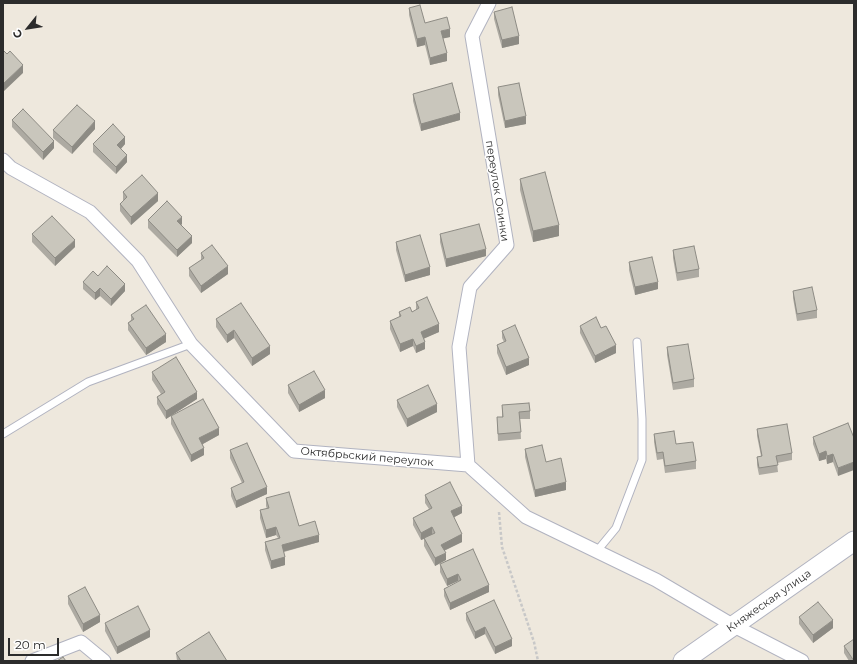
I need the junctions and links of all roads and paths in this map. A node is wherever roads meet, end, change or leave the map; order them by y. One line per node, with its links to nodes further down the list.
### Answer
1 (489, 3): 6 (street, переулок Осинки)
2 (3, 160): 4 (street, Октябрьский переулок)
3 (637, 342): 9 (lane)
4 (190, 344): 5 (lane); 6 (street, Октябрьский переулок)
5 (3, 434)
6 (468, 465): 7 (street)
7 (497, 492): 9 (street); 13 (path)
8 (854, 541): 10 (street, Княжеская улица)
9 (598, 551): 10 (street)
10 (734, 626): 14 (street, Княжеская улица); 15 (street)
11 (32, 661): 12 (street)
12 (104, 661)
13 (538, 661)
14 (683, 661)
15 (802, 661)

